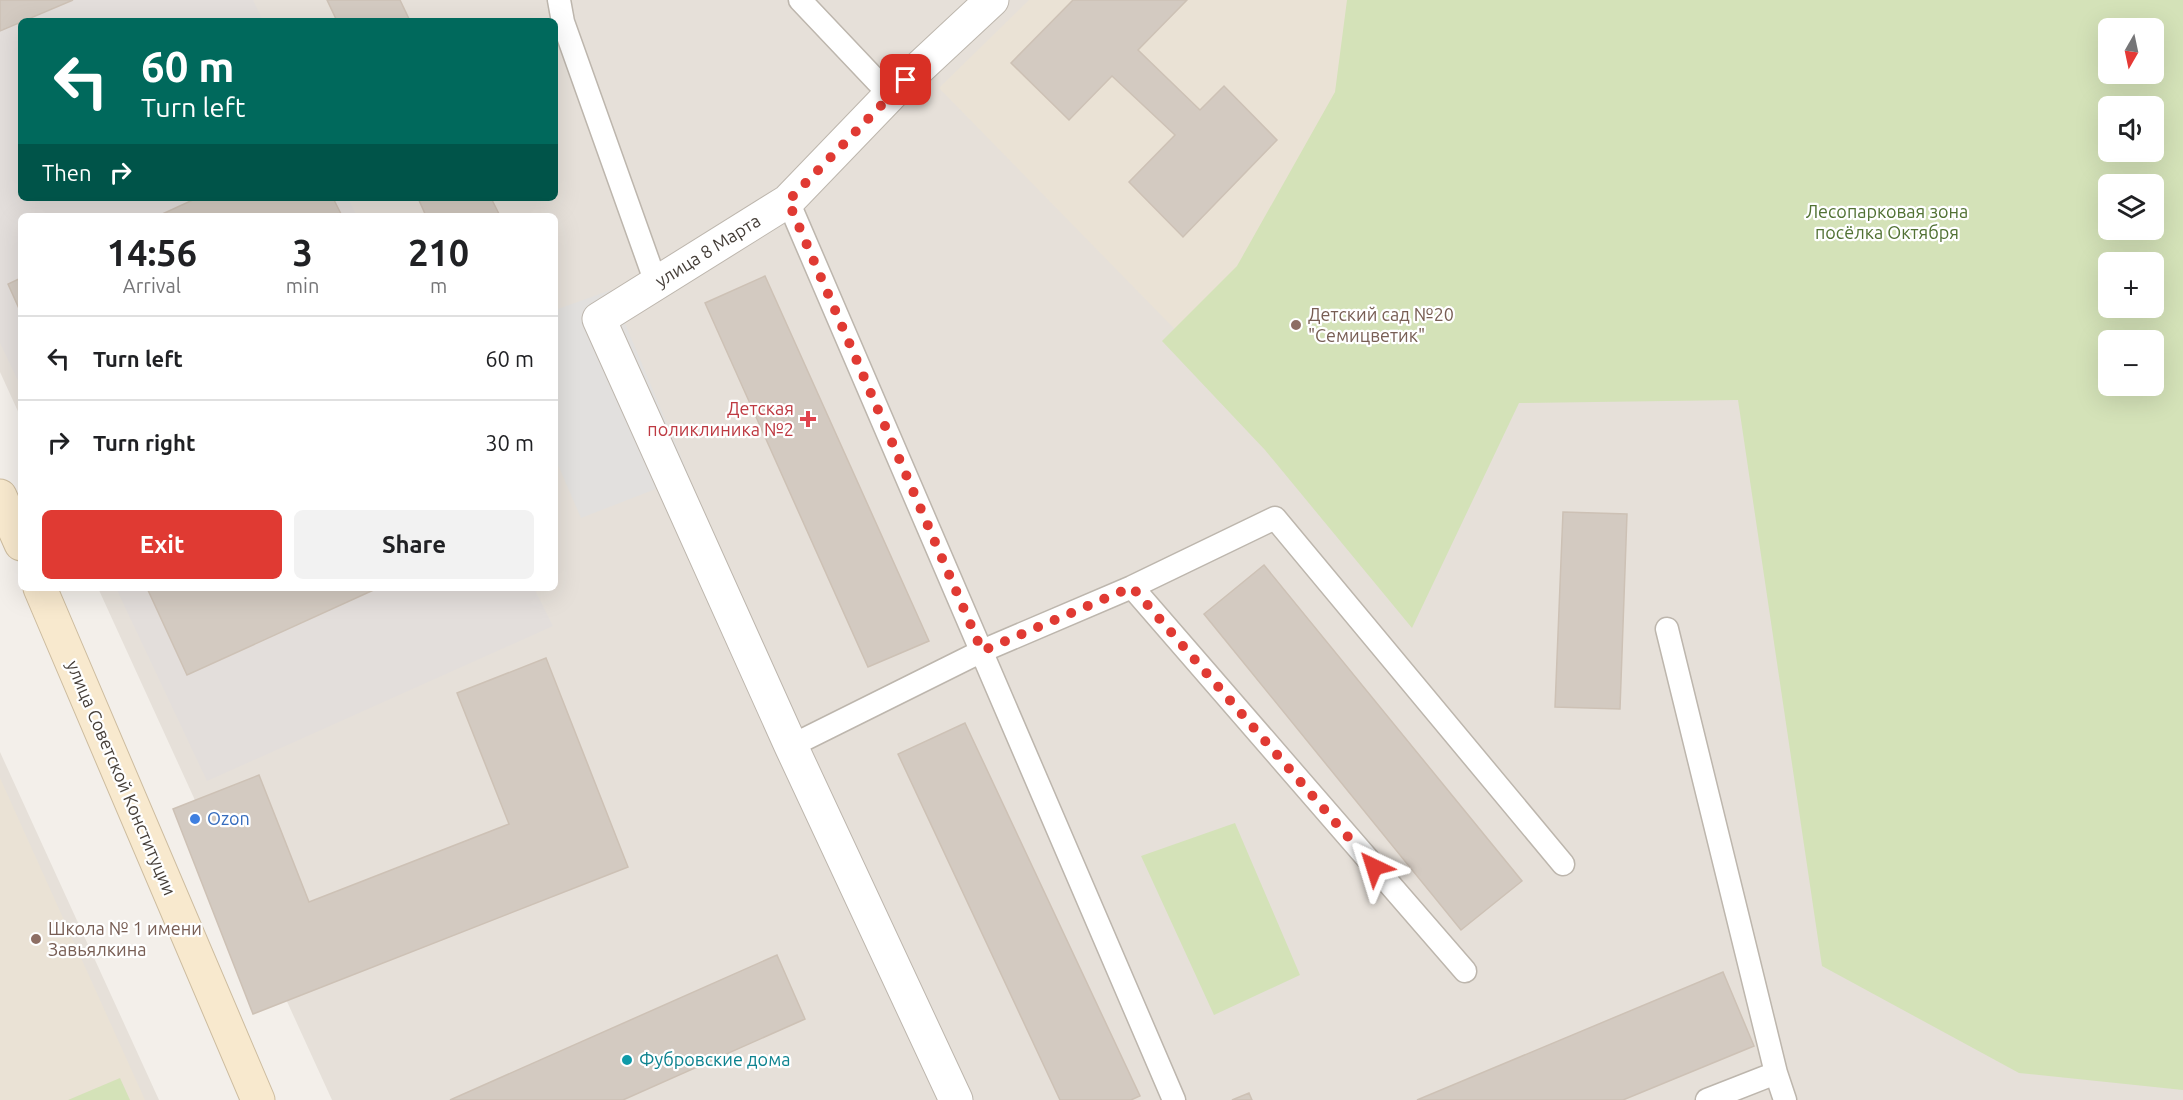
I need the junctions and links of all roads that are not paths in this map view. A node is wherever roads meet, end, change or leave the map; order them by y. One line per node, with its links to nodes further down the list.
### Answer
1 (559, 0): 6 (lane)
2 (800, 0): 4 (lane)
3 (992, 0): 4 (street, улица 8 Марта)
4 (890, 95): 5 (street, улица 8 Марта)
5 (788, 201): 6 (street, улица 8 Марта); 12 (lane)
6 (656, 283): 13 (street, улица 8 Марта)
7 (0, 496): 8 (street)
8 (18, 537)
9 (1132, 587): 12 (lane); 14 (lane); 15 (lane)
10 (41, 591): 17 (street, улица Советской Конституции)
11 (1666, 628): 16 (lane)
12 (982, 651): 13 (lane); 19 (lane)
13 (791, 746): 18 (street)
14 (1563, 864)
15 (1465, 972)
16 (1776, 1073): 20 (lane); 21 (lane)
17 (258, 1100)
18 (956, 1100)
19 (1174, 1100)
20 (1707, 1100)
21 (1785, 1100)

